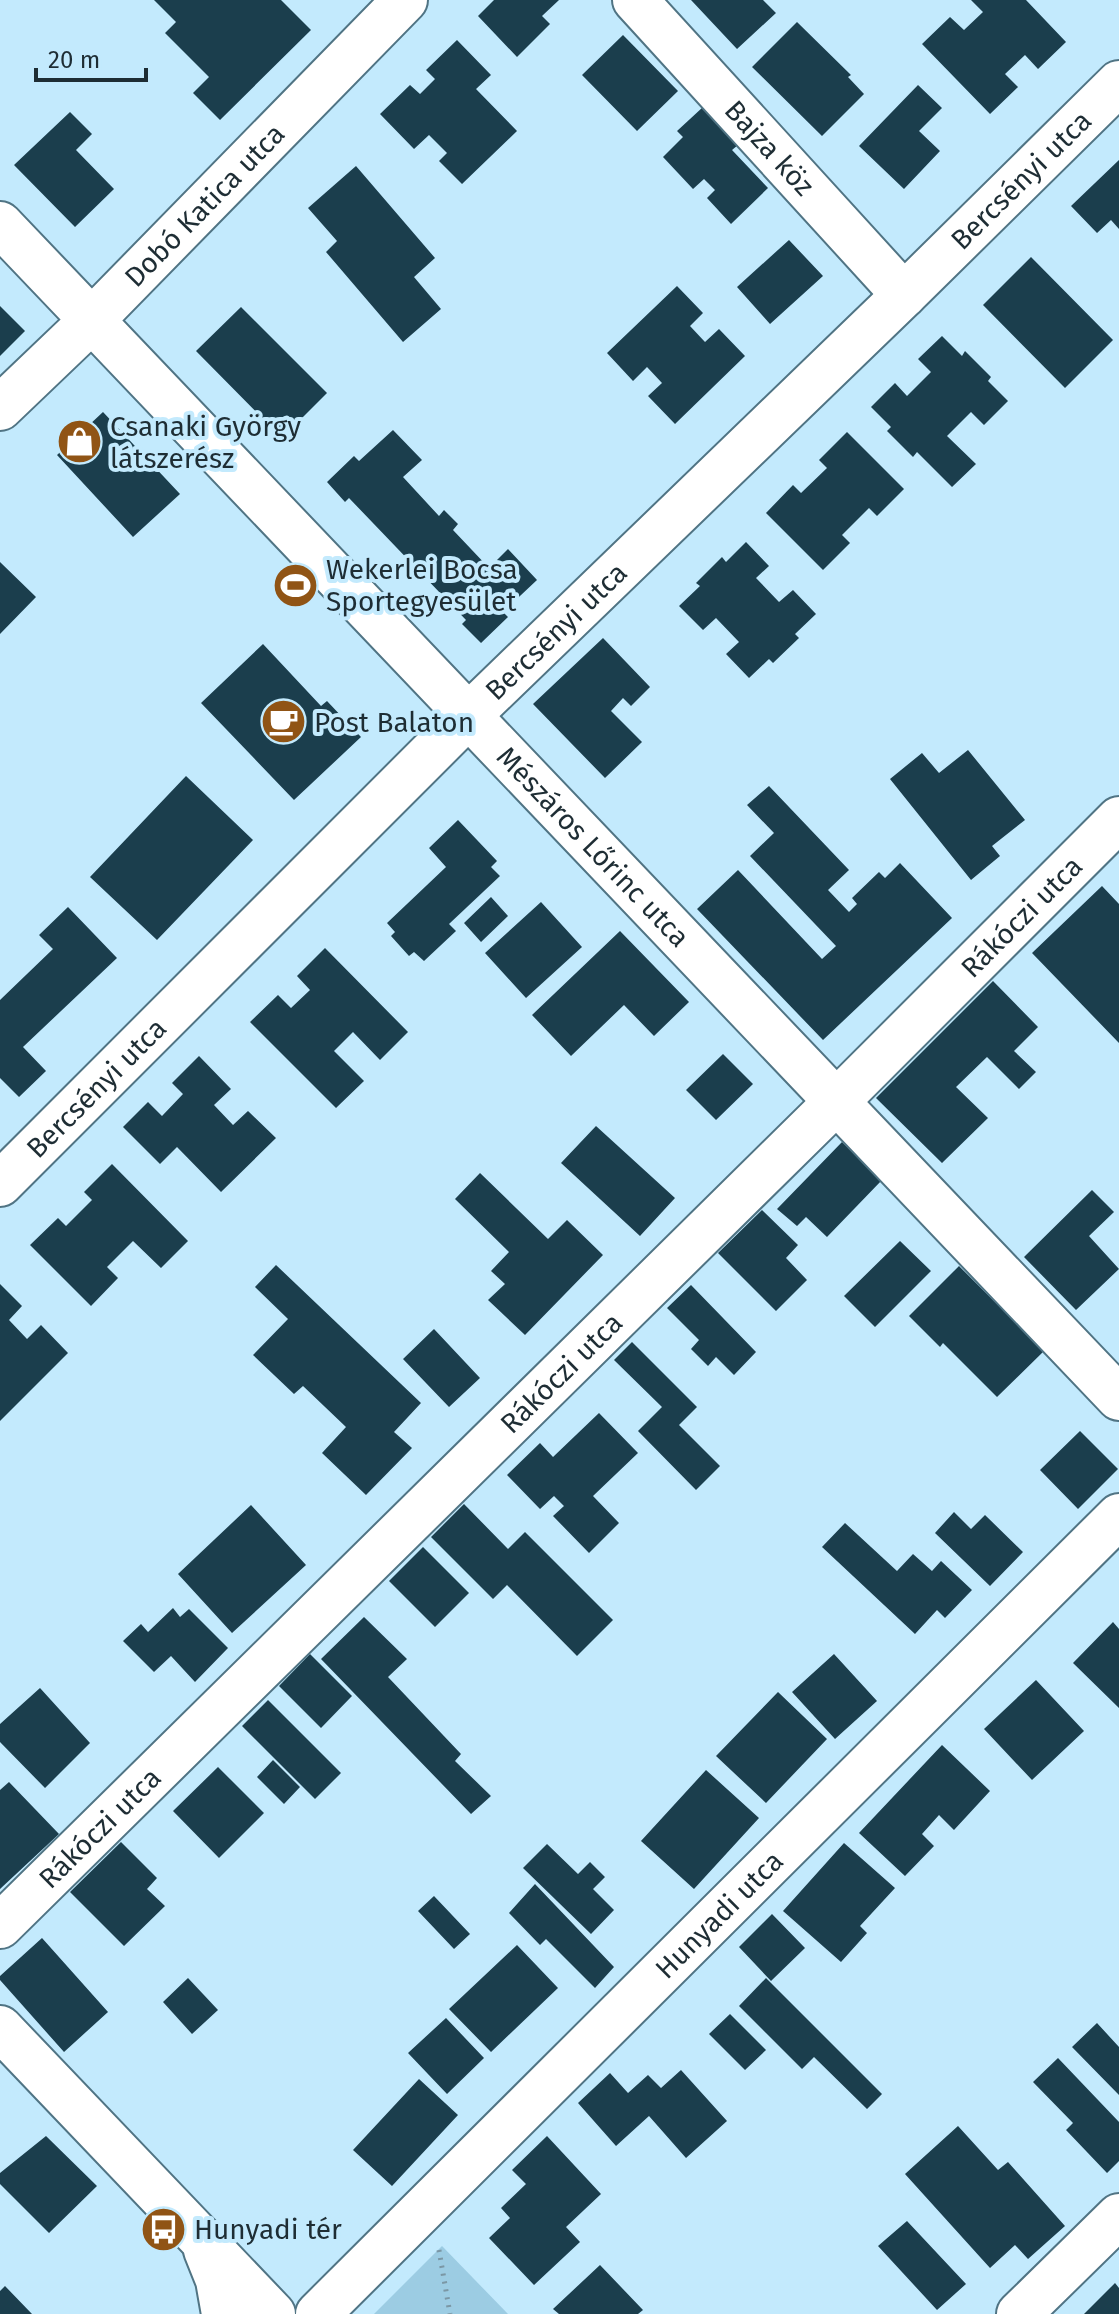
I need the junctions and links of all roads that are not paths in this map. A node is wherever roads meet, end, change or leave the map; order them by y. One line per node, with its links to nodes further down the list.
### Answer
1 (405, 0): 6 (street, Dobó Katica utca)
2 (635, 0): 5 (street, Bajza köz)
3 (1119, 83): 5 (street, Bercsényi utca)
4 (0, 224): 6 (street, Mészáros Lőrinc utca)
5 (904, 295): 8 (street, Bercsényi utca)
6 (91, 321): 7 (street, Dobó Katica utca); 8 (street, Mészáros Lőrinc utca)
7 (0, 408)
8 (469, 715): 10 (street, Mészáros Lőrinc utca); 11 (street, Bercsényi utca)
9 (1119, 819): 10 (street, Rákóczi utca)
10 (836, 1102): 12 (street, Mészáros Lőrinc utca); 14 (street, Rákóczi utca)
11 (5, 1167)
12 (1119, 1398)
13 (1119, 1516): 20 (street, Hunyadi utca)
14 (0, 1926)
15 (0, 2028): 17 (street)
16 (1119, 2216): 21 (street)
17 (200, 2237): 18 (street); 19 (street)
18 (224, 2314)
19 (273, 2314)
20 (318, 2314)
21 (1019, 2314)

